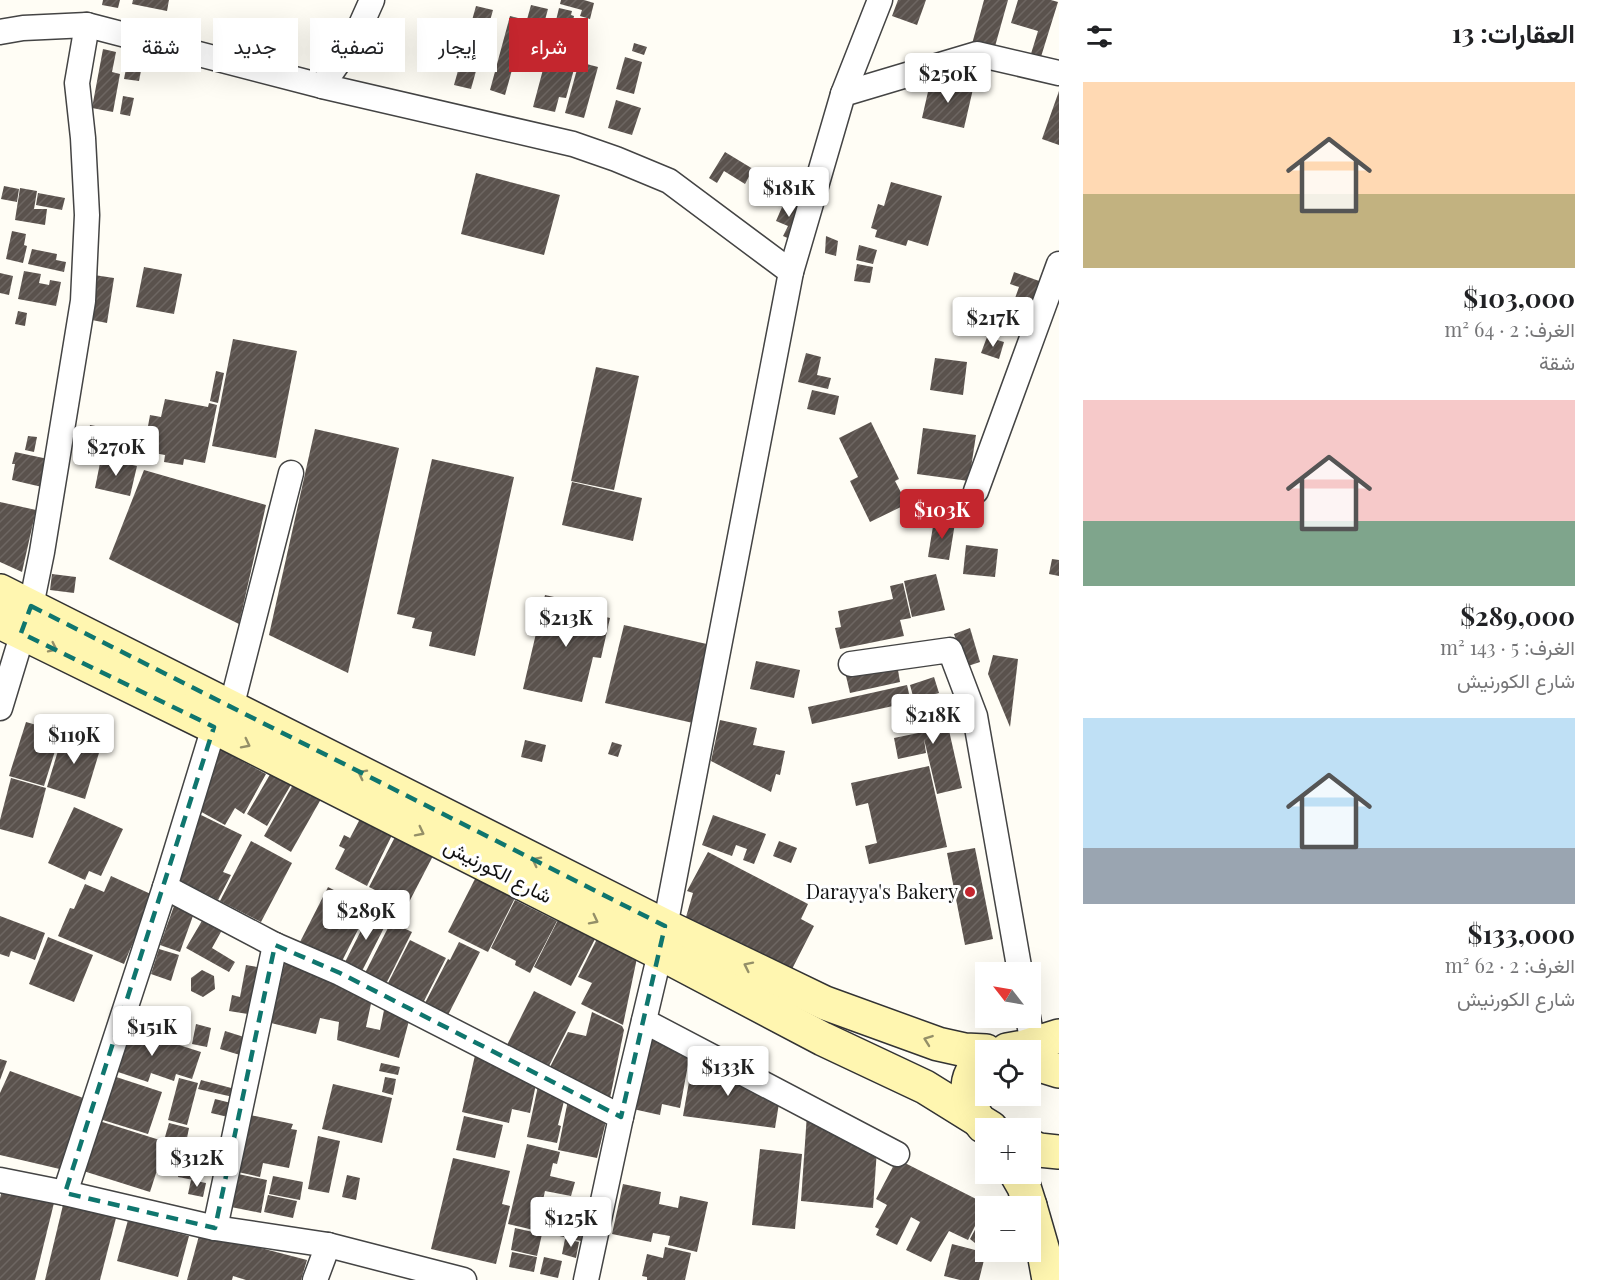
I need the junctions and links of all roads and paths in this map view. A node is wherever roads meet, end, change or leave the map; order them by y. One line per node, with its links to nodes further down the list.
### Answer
1 (372, 0): 6 (street)
2 (880, 0): 7 (street)
3 (87, 25): 4 (street); 6 (street); 13 (street)
4 (0, 32)
5 (1059, 73): 7 (street)
6 (322, 86): 9 (street)
7 (843, 94): 9 (street)
8 (1059, 264): 11 (street)
9 (791, 272): 18 (street)
10 (291, 473): 16 (street)
11 (976, 491)
12 (0, 591): 13 (main road, شارع الكورنيش)
13 (17, 620): 15 (street); 16 (main road, شارع الكورنيش)
14 (851, 664): 20 (street)
15 (0, 708)
16 (223, 718): 17 (street); 18 (main road, شارع الكورنيش)
17 (165, 887): 19 (street); 33 (street)
18 (662, 939): 21 (street); 22 (main road, شارع الكورنيش, one-way to 18); 28 (main road, شارع الكورنيش)
19 (275, 945): 26 (street); 34 (street)
20 (1018, 962)
21 (644, 1021): 26 (street); 31 (street)
22 (975, 1050)
23 (1041, 1052): 25 (main road)
24 (975, 1068): 27 (main road)
25 (1059, 1071)
26 (621, 1117): 39 (street)
27 (979, 1118)
28 (975, 1120)
29 (1041, 1150): 30 (main road)
30 (1059, 1152)
31 (897, 1154)
32 (0, 1180): 33 (street)
33 (65, 1192): 34 (street)
34 (215, 1228): 35 (street)
35 (328, 1245): 37 (street); 38 (street)
36 (1041, 1249): 40 (main road)
37 (315, 1280)
38 (464, 1280)
39 (586, 1280)
40 (1049, 1280)

